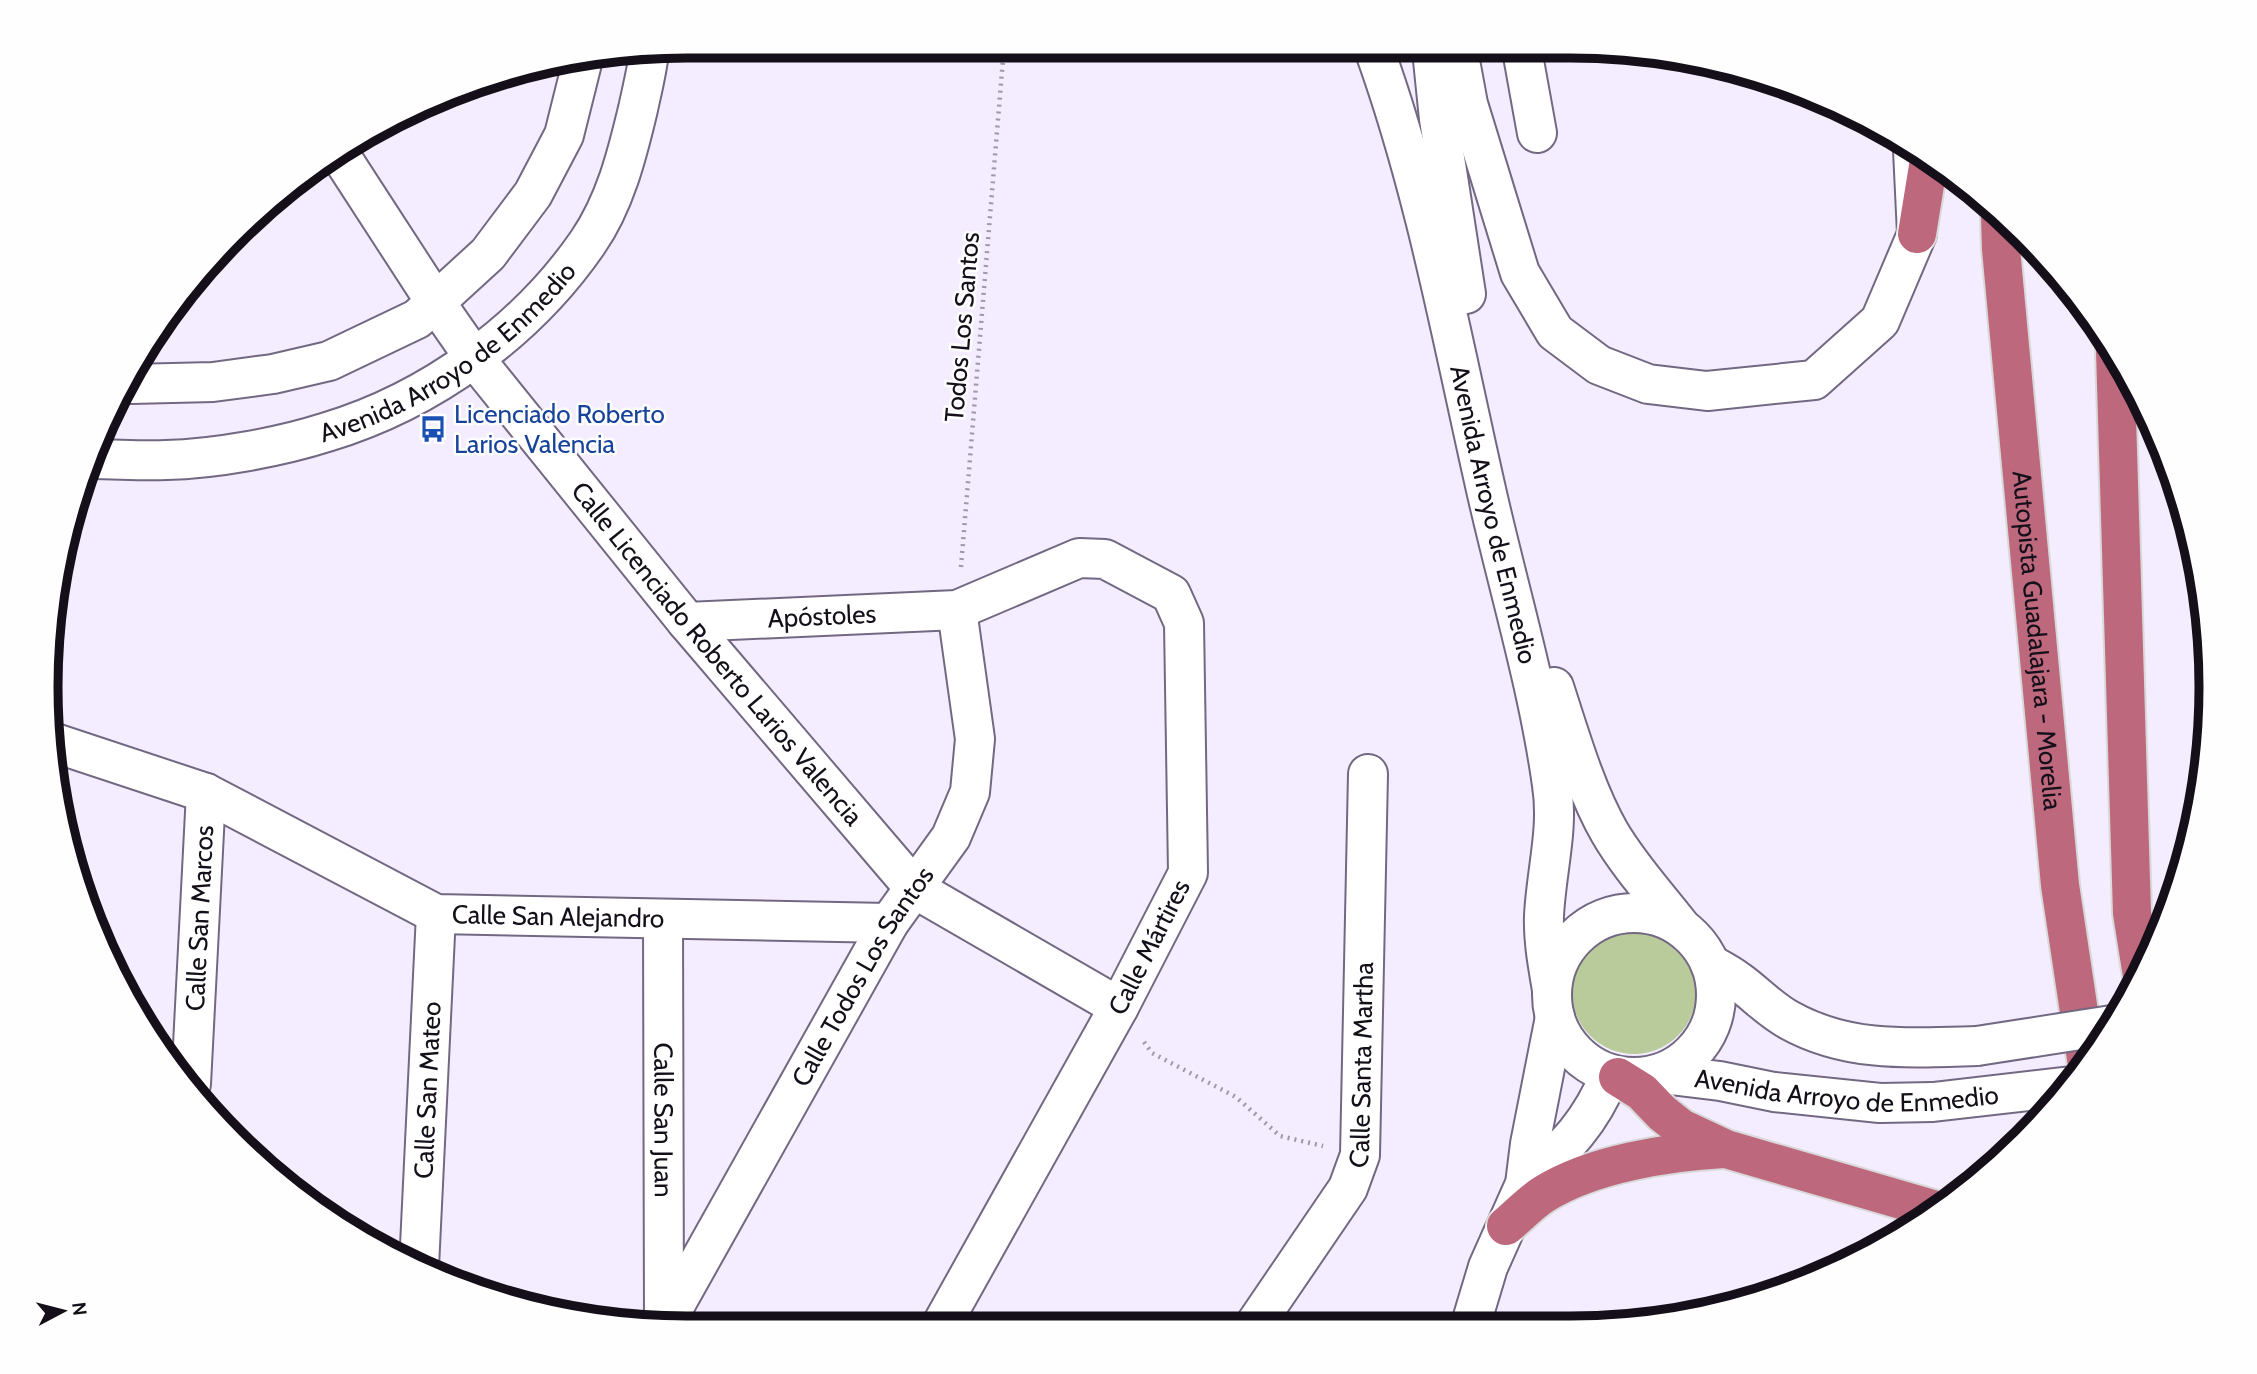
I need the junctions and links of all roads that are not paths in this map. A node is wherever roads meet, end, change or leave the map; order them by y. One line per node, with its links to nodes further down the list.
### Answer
1 (1377, 58): 30 (street, Avenida Arroyo de Enmedio)
2 (1433, 58): 27 (street, Avenida Arroyo de Enmedio)
3 (1459, 58): 12 (street)
4 (1523, 58): 7 (street)
5 (647, 59): 14 (street, Avenida Arroyo de Enmedio)
6 (582, 67): 13 (street, Avenida Arroyo de Enmedio)
7 (1537, 133)
8 (343, 160): 13 (street, Calle Licenciado Roberto Larios Valencia)
9 (1913, 160): 12 (street)
10 (1927, 169): 12 (highway)
11 (2001, 229): 33 (highway, Autopista Guadalajara - Morelia)
12 (1917, 234)
13 (436, 303): 14 (street, Calle Licenciado Roberto Larios Valencia); 16 (street, Avenida Arroyo de Enmedio)
14 (475, 359): 17 (street, Avenida Arroyo de Enmedio); 19 (street, Calle Licenciado Roberto Larios Valencia)
15 (2116, 373): 28 (highway)
16 (136, 384)
17 (101, 458)
18 (957, 610): 19 (street, Apóstoles); 23 (street, Calle Todos Los Santos); 31 (street, Calle Mártires)
19 (687, 622): 23 (street, Calle Licenciado Roberto Larios Valencia)
20 (61, 745): 22 (street, Calle San Alejandro)
21 (1368, 774): 46 (street, Calle Santa Martha)
22 (206, 793): 24 (street, Calle San Alejandro); 34 (street, Calle San Marcos)
23 (915, 888): 26 (street, Calle Todos Los Santos); 31 (street, Calle Licenciado Roberto Larios Valencia)
24 (436, 914): 25 (street, Calle San Alejandro); 42 (street, Calle San Mateo)
25 (663, 919): 26 (street, Calle San Alejandro); 43 (street, Calle San Juan)
26 (889, 923): 44 (street, Calle Todos Los Santos)
27 (1681, 927): 29 (street, Avenida Arroyo de Enmedio); 30 (street, Avenida Arroyo de Enmedio)
28 (2139, 955)
29 (1710, 964): 32 (street, Avenida Arroyo de Enmedio, bridge); 35 (street, Avenida Arroyo de Enmedio)
30 (1553, 1004): 36 (street, Avenida Arroyo de Enmedio); 39 (street)
31 (1119, 1007): 45 (street, Calle Mártires)
32 (2099, 1027)
33 (2085, 1049)
34 (191, 1074)
35 (1662, 1074): 36 (street, Avenida Arroyo de Enmedio); 37 (street, Avenida Arroyo de Enmedio)
36 (1614, 1076): 38 (highway); 39 (street)
37 (2054, 1088)
38 (1726, 1149): 40 (highway); 41 (highway)
39 (1525, 1184): 41 (street)
40 (1925, 1207)
41 (1506, 1226): 47 (street)
42 (420, 1256)
43 (665, 1315)
44 (669, 1316)
45 (946, 1316)
46 (1261, 1316)
47 (1473, 1316)

